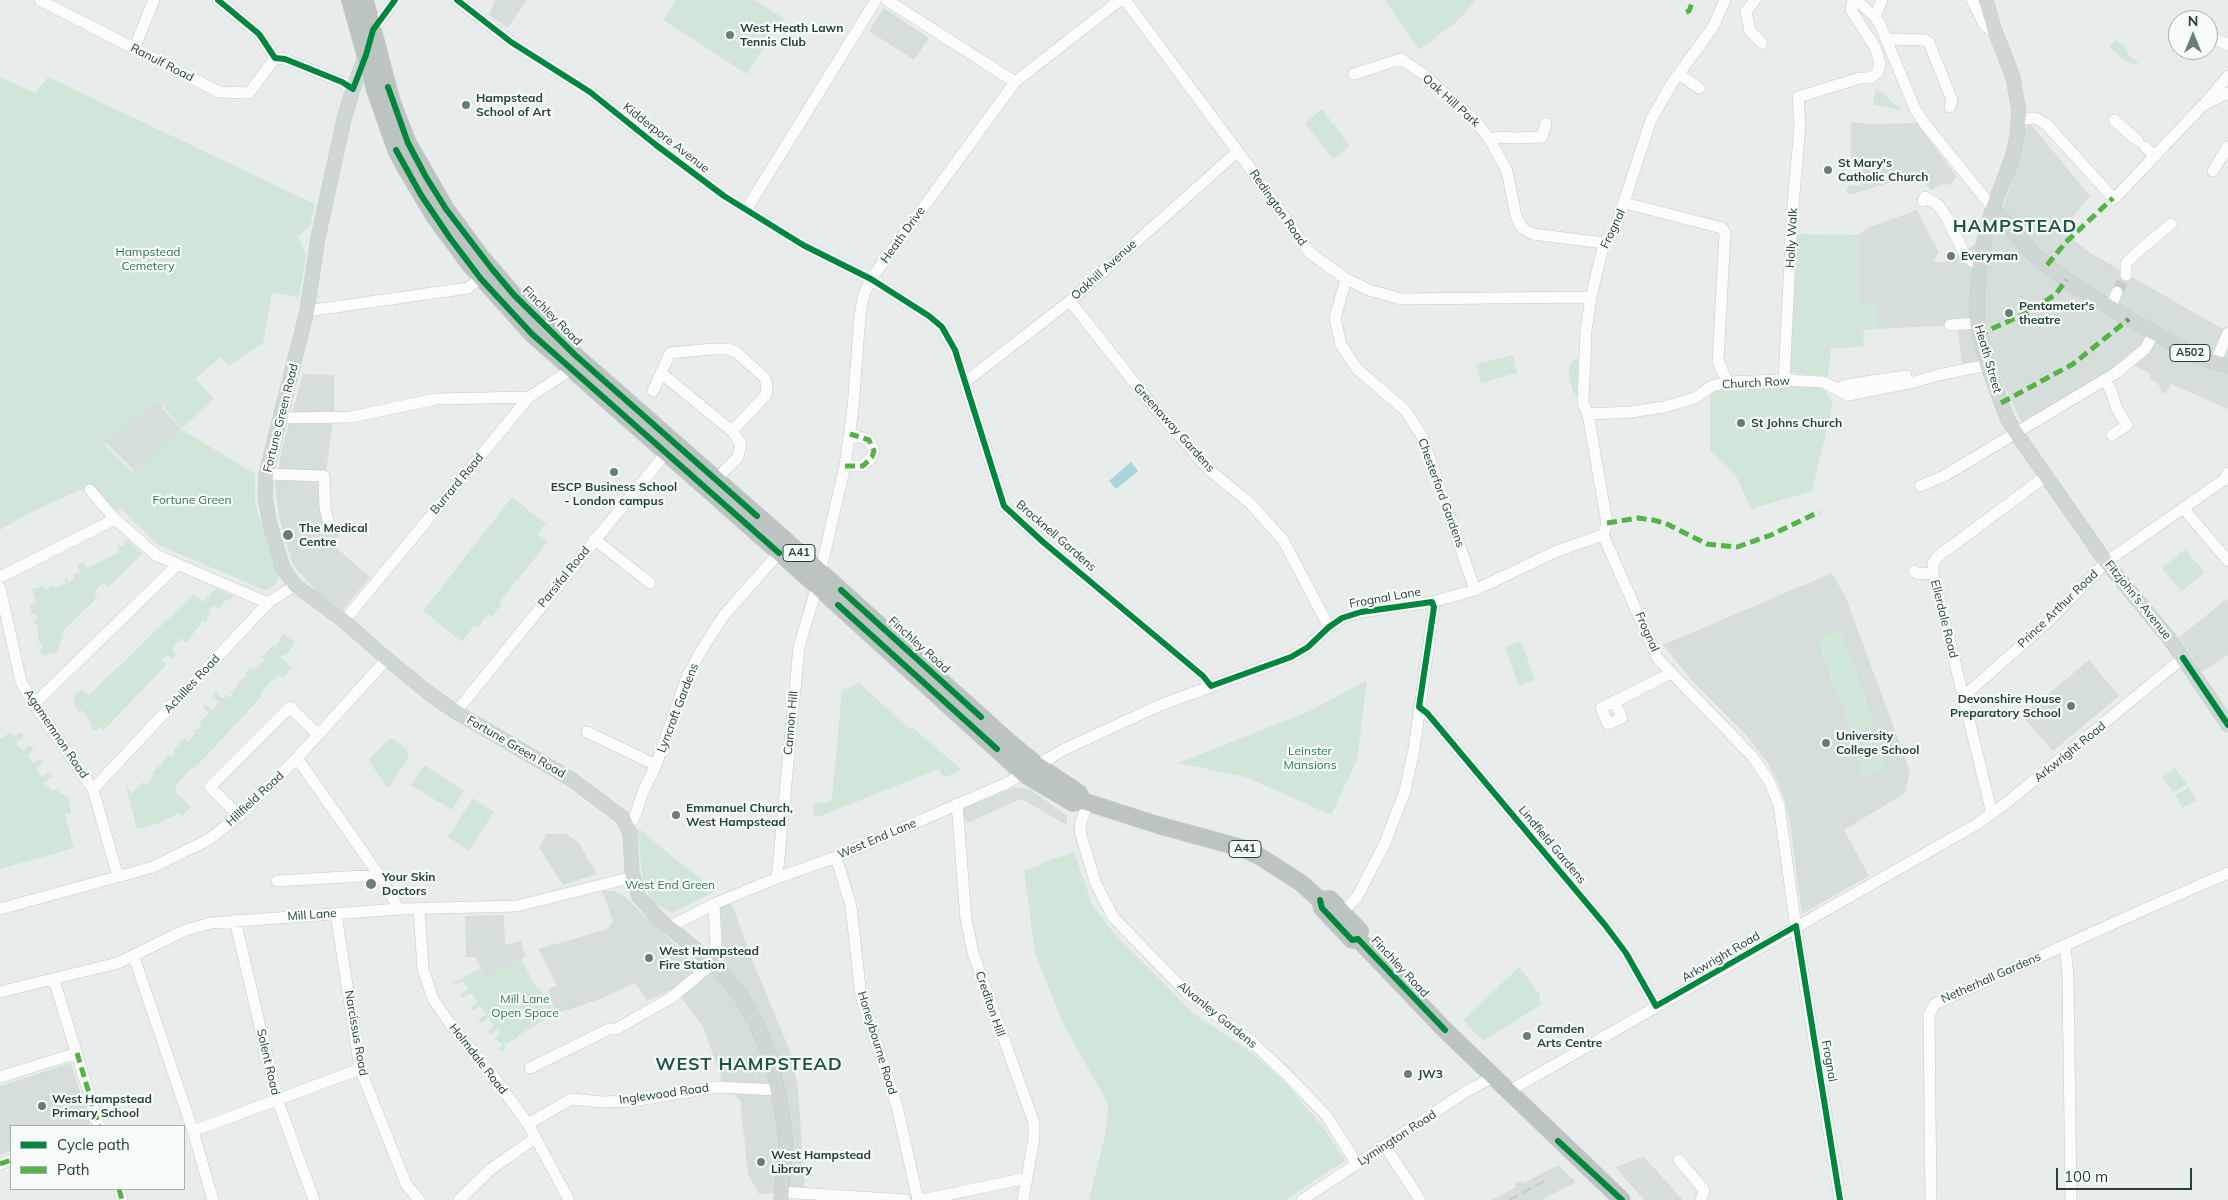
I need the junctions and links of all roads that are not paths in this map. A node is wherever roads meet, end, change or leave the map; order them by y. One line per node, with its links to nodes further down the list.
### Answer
1 (40, 0): 23 (street, Ranulf Road)
2 (154, 0): 23 (street)
3 (218, 0): 25 (street)
4 (350, 0): 24 (highway, Finchley Road / A41)
5 (365, 0): 19 (highway, Finchley Road / A41)
6 (395, 0): 19 (street)
7 (457, 0): 46 (street, Kidderpore Avenue)
8 (876, 0): 46 (street)
9 (887, 0): 29 (street)
10 (1120, 0): 29 (street, Heath Drive)
11 (1125, 0): 40 (street, Redington Road)
12 (1724, 0): 27 (street, Frognal)
13 (1755, 0): 22 (street)
14 (1854, 0): 18 (street); 67 (street, Holly Walk)
15 (1882, 0): 18 (street)
16 (1972, 0): 20 (street)
17 (1986, 0): 20 (main road, Heath Street)
18 (1875, 17): 21 (street)
19 (373, 30): 24 (main road, Fortune Green Road); 50 (highway, Finchley Road / A41)
20 (1995, 31): 35 (main road, Heath Street)
21 (1887, 39): 34 (street); 45 (street)
22 (1762, 44)
23 (134, 49): 25 (street, Ranulf Road)
24 (366, 55): 31 (main road, Fortune Green Road); 50 (highway, Finchley Road / A41)
25 (276, 58): 31 (street)
26 (1354, 74): 38 (street, Oak Hill Park)
27 (1679, 74): 30 (street); 44 (street, Frognal)
28 (2228, 76): 33 (street)
29 (1015, 82): 52 (street, Heath Drive)
30 (1699, 88)
31 (353, 89): 58 (main road, Fortune Green Road)
32 (2228, 93): 33 (street)
33 (2203, 105): 41 (street)
34 (1950, 107)
35 (2019, 120): 41 (street); 45 (main road, Heath Street)
36 (2114, 120): 41 (street)
37 (1546, 123): 38 (street)
38 (1490, 140): 48 (street, Oak Hill Park)
39 (2228, 146): 42 (street)
40 (1237, 152): 53 (street, Redington Road); 56 (street, Oakhill Avenue)
41 (2155, 156)
42 (2213, 171)
43 (1923, 201): 49 (street)
44 (1625, 203): 48 (street, Frognal); 70 (street)
45 (1993, 208): 49 (main road, Heath Street); 57 (main road, A502)
46 (746, 210): 52 (street, Kidderpore Avenue)
47 (2171, 224): 51 (street)
48 (1604, 243): 55 (street, Frognal)
49 (1980, 264): 59 (main road, Heath Street)
50 (486, 274): 58 (street); 63 (highway, Finchley Road / A41)
51 (2126, 275)
52 (871, 279): 69 (street, Bracknell Gardens); 77 (street, Heath Drive)
53 (1346, 279): 55 (street, Redington Road); 103 (street, Chesterford Gardens)
54 (2118, 292): 57 (street)
55 (1591, 297): 73 (street, Frognal)
56 (1070, 301): 69 (street, Oakhill Avenue); 108 (street, Greenaway Gardens)
57 (2110, 306): 62 (main road, A502)
58 (307, 312): 74 (main road, Fortune Green Road)
59 (1977, 322): 60 (street); 65 (main road, Heath Street)
60 (1950, 325)
61 (2228, 332): 64 (street)
62 (2154, 333): 64 (main road, A502); 68 (street)
63 (575, 364): 72 (street, Burrard Road); 79 (highway, Finchley Road / A41)
64 (2221, 364)
65 (1987, 365): 67 (street, Church Row); 76 (main road, Heath Street)
66 (661, 373): 71 (street); 75 (street); 75 (street)
67 (1784, 380): 70 (street, Church Row)
68 (2104, 380): 76 (street); 78 (street)
69 (965, 382): 112 (street, Bracknell Gardens)
70 (1727, 382): 73 (street, Church Row)
71 (653, 391)
72 (529, 397): 74 (street); 107 (street, Burrard Road)
73 (1588, 414): 90 (street, Frognal)
74 (280, 418): 82 (main road, Fortune Green Road)
75 (732, 431): 84 (street)
76 (2016, 433): 83 (main road, Heath Street); 85 (street)
77 (850, 434): 80 (street, Heath Drive); 80 (street)
78 (2112, 435)
79 (670, 448): 84 (highway, Finchley Road / A41); 91 (street, Parsifal Road)
80 (845, 466): 99 (street, Heath Drive)
81 (2228, 473): 87 (street, Prince Arthur Road)
82 (266, 474): 89 (street); 101 (main road, Fortune Green Road)
83 (2046, 476): 94 (main road, Fitzjohn's Avenue); 97 (street, Ellerdale Road)
84 (712, 485): 92 (highway, Finchley Road / A41); 99 (highway, Finchley Road / A41)
85 (1920, 486)
86 (90, 490): 88 (street)
87 (2183, 508): 93 (street); 94 (street, Prince Arthur Road)
88 (115, 519): 95 (street); 98 (street)
89 (330, 528)
90 (1604, 535): 103 (street, Frognal Lane); 111 (street, Frognal)
91 (594, 539): 100 (street); 117 (street, Parsifal Road)
92 (779, 553): 99 (highway, Finchley Road / A41); 122 (street, Lyncroft Gardens)
93 (2228, 561)
94 (2106, 562): 109 (main road, Fitzjohn's Avenue); 113 (street, Prince Arthur Road)
95 (177, 565): 105 (street); 115 (street)
96 (1914, 571): 97 (street)
97 (1933, 573): 113 (street, Ellerdale Road)
98 (0, 577)
99 (818, 579): 123 (highway, Finchley Road / A41); 135 (street, Cannon Hill)
100 (650, 582)
101 (295, 585): 105 (street, Achilles Road); 107 (main road, Fortune Green Road)
102 (0, 588): 106 (street, Agamemnon Road)
103 (1475, 590): 104 (street, Frognal Lane)
104 (1432, 602): 108 (street, Frognal Lane); 116 (street)
105 (268, 603): 124 (street, Achilles Road)
106 (2, 604): 115 (street, Agamemnon Road)
107 (344, 621): 110 (main road, Fortune Green Road)
108 (1329, 627): 112 (street, Frognal Lane)
109 (2183, 658): 118 (main road, Fitzjohn's Avenue); 127 (street, Arkwright Road)
110 (387, 659): 117 (main road, Fortune Green Road); 120 (street, Hillfield Road)
111 (1671, 673): 114 (street); 145 (street, Frognal)
112 (1211, 686): 123 (street, Frognal Lane)
113 (1964, 696): 127 (street, Ellerdale Road)
114 (1614, 701)
115 (34, 704): 124 (street, Agamemnon Road)
116 (1420, 708): 142 (street); 153 (street, Lindfield Gardens)
117 (456, 712): 129 (main road, Fortune Green Road)
118 (2228, 725)
119 (587, 732): 122 (street)
120 (318, 735): 121 (street, Hillfield Road); 128 (street)
121 (297, 758): 128 (street, Hillfield Road); 132 (street)
122 (656, 765): 129 (street, Lyncroft Gardens)
123 (1030, 770): 125 (highway, Finchley Road / A41); 126 (street, West End Lane)
124 (93, 789): 133 (street, Agamemnon Road)
125 (1086, 802): 137 (highway, Finchley Road / A41); 168 (street, Alvanley Gardens)
126 (957, 804): 130 (street, West End Lane); 169 (street, Crediton Hill)
127 (1992, 814): 145 (street, Arkwright Road)
128 (239, 816): 133 (street, Hillfield Road)
129 (627, 823): 134 (main road)
130 (836, 857): 135 (street, West End Lane); 177 (street, Honeybourne Road)
131 (2228, 874): 148 (street, Netherhall Gardens)
132 (379, 875): 136 (street); 141 (street)
133 (118, 877): 140 (street, Hillfield Road)
134 (633, 877): 139 (street, Mill Lane); 146 (main road)
135 (777, 878): 138 (street, West End Lane)
136 (277, 881)
137 (1320, 900): 142 (highway, Finchley Road / A41); 147 (highway, Finchley Road / A41)
138 (714, 904): 146 (street, West End Lane); 150 (street)
139 (419, 908): 141 (street, Mill Lane); 162 (street, Holmdale Road)
140 (0, 909)
141 (399, 909): 143 (street, Mill Lane)
142 (1342, 913): 147 (highway, Finchley Road / A41)
143 (336, 914): 144 (street, Mill Lane); 156 (street, Narcissus Road)
144 (235, 920): 149 (street, Mill Lane); 161 (street, Solent Road)
145 (1796, 926): 153 (street, Arkwright Road); 184 (street, Frognal)
146 (669, 927): 150 (main road)
147 (1358, 939): 158 (highway, Finchley Road / A41)
148 (2065, 945): 185 (street, Netherhall Gardens); 186 (street)
149 (134, 957): 151 (street, Mill Lane); 164 (street)
150 (711, 961): 155 (street); 159 (main road)
151 (54, 980): 152 (street, Mill Lane); 154 (street)
152 (0, 992)
153 (1656, 1006): 160 (street, Arkwright Road)
154 (77, 1053): 157 (street); 163 (street)
155 (530, 1068)
156 (360, 1069): 161 (street); 173 (street, Narcissus Road)
157 (0, 1077)
158 (1493, 1077): 160 (highway, Finchley Road / A41); 166 (street, Lymington Road)
159 (777, 1090): 162 (street, Inglewood Road); 170 (main road)
160 (1509, 1091): 182 (highway, Finchley Road / A41)
161 (277, 1099): 164 (street); 172 (street, Solent Road)
162 (528, 1124): 165 (street, Holmdale Road)
163 (99, 1125)
164 (193, 1131): 171 (street)
165 (534, 1139): 174 (street); 175 (street, Holmdale Road)
166 (1385, 1146): 168 (street, Lymington Road); 181 (street)
167 (1679, 1160): 183 (street)
168 (1357, 1164): 180 (street, Lymington Road)
169 (1026, 1178): 178 (street); 179 (street, Crediton Hill)
170 (781, 1196): 176 (street)
171 (213, 1200)
172 (314, 1200)
173 (419, 1200)
174 (459, 1200)
175 (569, 1200)
176 (905, 1200)
177 (918, 1200)
178 (923, 1200)
179 (1023, 1200)
180 (1302, 1200)
181 (1420, 1200)
182 (1622, 1200)
183 (1701, 1200)
184 (1840, 1200)
185 (1931, 1200)
186 (2071, 1200)

